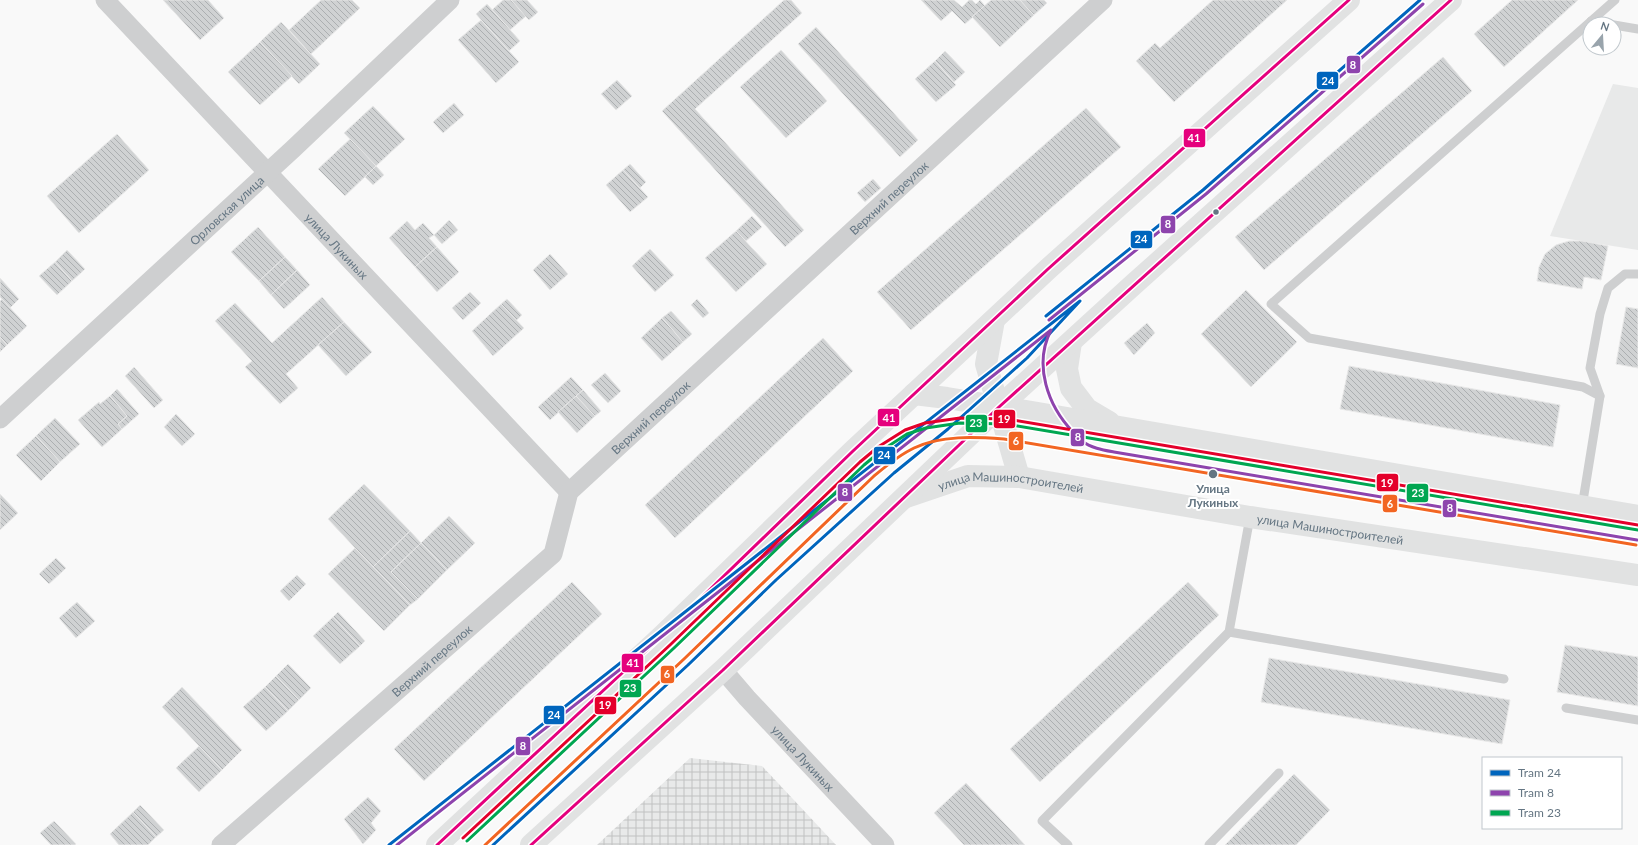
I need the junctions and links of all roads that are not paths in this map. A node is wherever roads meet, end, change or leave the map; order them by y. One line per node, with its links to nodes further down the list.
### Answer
1 (105, 0): 11 (street, улица Лукиных)
2 (450, 0): 11 (street, Орловская улица)
3 (1103, 0): 21 (street, Верхний переулок)
4 (1349, 0): 13 (main road)
5 (1451, 0): 14 (main road)
6 (1615, 0): 7 (lane)
7 (1598, 16)
8 (1622, 26): 9 (lane)
9 (1638, 29)
10 (1582, 30): 16 (lane)
11 (267, 172): 18 (street, Орловская улица); 21 (street, улица Лукиных)
12 (1638, 274): 16 (lane)
13 (994, 320): 15 (main road); 17 (main road)
14 (1071, 342): 17 (main road); 19 (main road)
15 (914, 394): 17 (main road); 34 (main road)
16 (1600, 396): 23 (lane)
17 (999, 407): 19 (main road); 20 (main road); 22 (main road)
18 (0, 419)
19 (1119, 428): 23 (main road)
20 (1019, 477): 22 (main road, улица Машиностроителей); 25 (main road, улица Машиностроителей)
21 (569, 492): 33 (street, Верхний переулок)
22 (906, 497): 28 (main road)
23 (1582, 507): 24 (main road)
24 (1638, 516)
25 (1250, 517): 26 (main road, улица Машиностроителей); 27 (lane)
26 (1638, 575)
27 (1229, 632): 29 (lane); 37 (lane)
28 (723, 670): 35 (main road); 36 (street, улица Лукиных)
29 (1504, 679)
30 (1566, 708): 31 (lane)
31 (1638, 720)
32 (1279, 773): 38 (lane)
33 (221, 845)
34 (437, 845)
35 (531, 845)
36 (885, 845)
37 (1068, 845)
38 (1208, 845)

